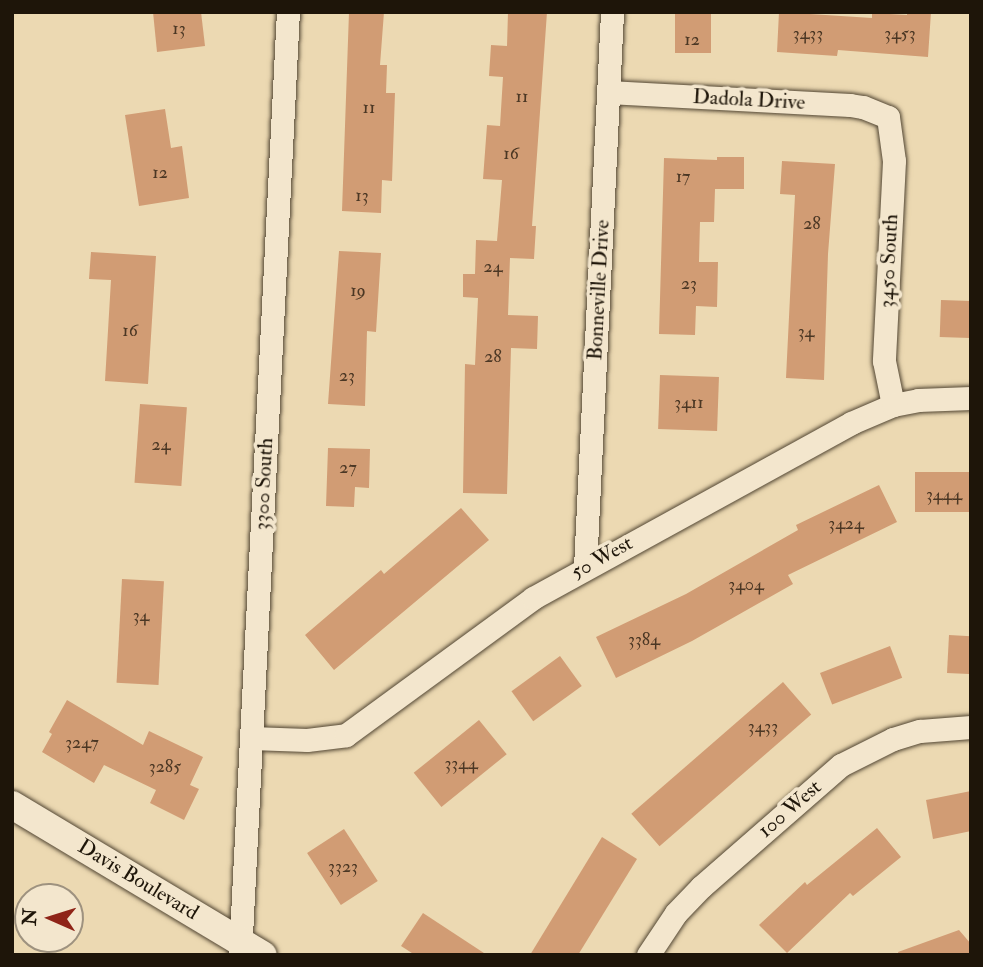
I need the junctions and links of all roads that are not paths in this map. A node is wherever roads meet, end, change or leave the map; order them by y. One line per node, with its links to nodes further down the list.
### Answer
1 (288, 12): 9 (street, 3300 South)
2 (612, 12): 3 (street, Bonneville Drive)
3 (608, 92): 4 (street, Dadola Drive); 7 (street, Bonneville Drive)
4 (888, 117): 6 (street, 3450 South)
5 (971, 398): 6 (street, 50 West)
6 (893, 405): 7 (street, 50 West)
7 (585, 567): 9 (street, 50 West)
8 (971, 727): 12 (street, 100 West)
9 (251, 737): 11 (street, 3300 South)
10 (12, 805): 11 (street, Davis Boulevard)
11 (248, 950)
12 (648, 955)

